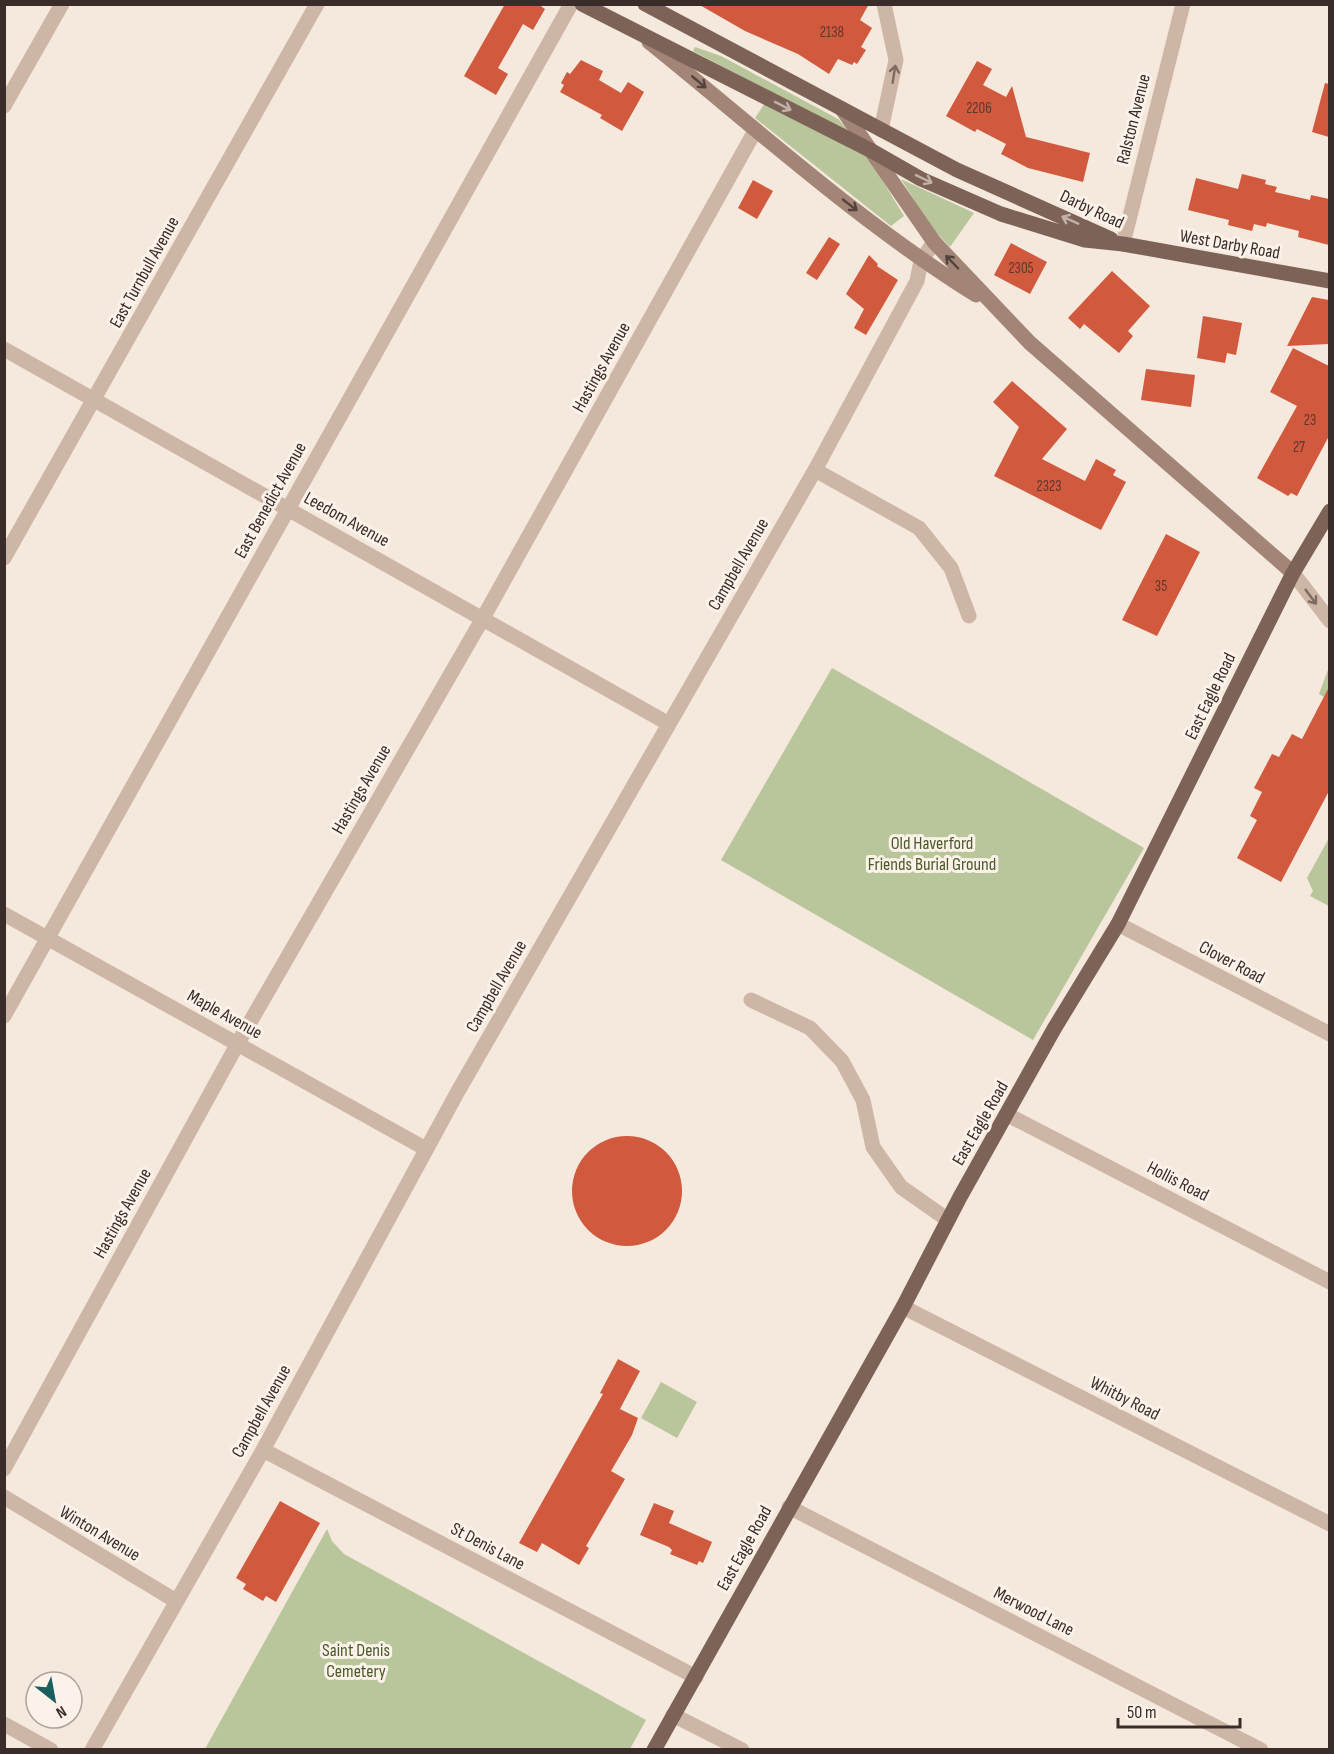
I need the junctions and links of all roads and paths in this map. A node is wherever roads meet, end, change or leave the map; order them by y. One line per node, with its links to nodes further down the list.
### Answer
1 (62, 4): 9 (street)
2 (317, 4): 20 (street, East Turnbull Avenue)
3 (571, 4): 22 (street, East Benedict Avenue)
4 (582, 4): 8 (main road, Darby Road)
5 (645, 4): 10 (main road, Darby Road)
6 (884, 4): 11 (street, one-way to 6)
7 (1183, 4): 15 (street, Ralston Avenue)
8 (637, 32): 12 (street, Darby Road, one-way to 12); 13 (main road, Darby Road, one-way to 13)
9 (4, 106)
10 (842, 108): 11 (main road, Darby Road); 13 (street, Darby Road)
11 (881, 130): 15 (main road, Darby Road, one-way to 11)
12 (755, 131): 16 (street, Darby Road, one-way to 16); 27 (street, Hastings Avenue)
13 (872, 151): 14 (street, Darby Road); 15 (main road, Darby Road, one-way to 15)
14 (934, 242): 16 (street, Campbell Avenue); 18 (street, Darby Road, one-way to 14)
15 (1123, 244): 17 (main road, West Darby Road)
16 (921, 261): 18 (street, Darby Road); 21 (street, Campbell Avenue)
17 (1329, 281)
18 (992, 305): 25 (street, Darby Road)
19 (4, 349): 20 (street, Leedom Avenue)
20 (94, 400): 22 (street, Leedom Avenue); 24 (street, East Turnbull Avenue)
21 (815, 470): 26 (street); 29 (street, Campbell Avenue)
22 (288, 508): 27 (street, Leedom Avenue); 32 (street, East Benedict Avenue)
23 (1329, 511): 25 (main road, East Eagle Road)
24 (4, 558)
25 (1293, 573): 28 (street, one-way to 28); 31 (main road, East Eagle Road)
26 (969, 616)
27 (483, 618): 29 (street, Leedom Avenue); 36 (street, Hastings Avenue)
28 (1329, 621)
29 (669, 724): 38 (street, Campbell Avenue)
30 (4, 914): 32 (street, Maple Avenue)
31 (1118, 924): 35 (street, Clover Road); 37 (main road, East Eagle Road)
32 (49, 939): 34 (street, East Benedict Avenue); 36 (street, Maple Avenue)
33 (751, 1000): 39 (street)
34 (4, 1016)
35 (1329, 1034)
36 (238, 1042): 38 (street, Maple Avenue); 43 (street, Hastings Avenue)
37 (1008, 1116): 39 (main road, East Eagle Road); 40 (street, Hollis Road)
38 (426, 1149): 42 (street, Campbell Avenue)
39 (948, 1220): 41 (main road, East Eagle Road)
40 (1329, 1282)
41 (903, 1307): 45 (main road, East Eagle Road); 46 (street, Whitby Road)
42 (263, 1450): 47 (street, Campbell Avenue); 48 (street, St Denis Lane)
43 (4, 1469)
44 (4, 1497): 47 (street, Winton Avenue)
45 (789, 1507): 48 (main road, East Eagle Road); 55 (street, Merwood Lane)
46 (1329, 1524)
47 (176, 1601): 52 (street, Campbell Avenue)
48 (696, 1677): 49 (main road, East Eagle Road)
49 (673, 1715): 53 (main road, East Eagle Road); 54 (street)
50 (4, 1724): 51 (street)
51 (51, 1749)
52 (92, 1749)
53 (654, 1749)
54 (742, 1749)
55 (1261, 1749)

